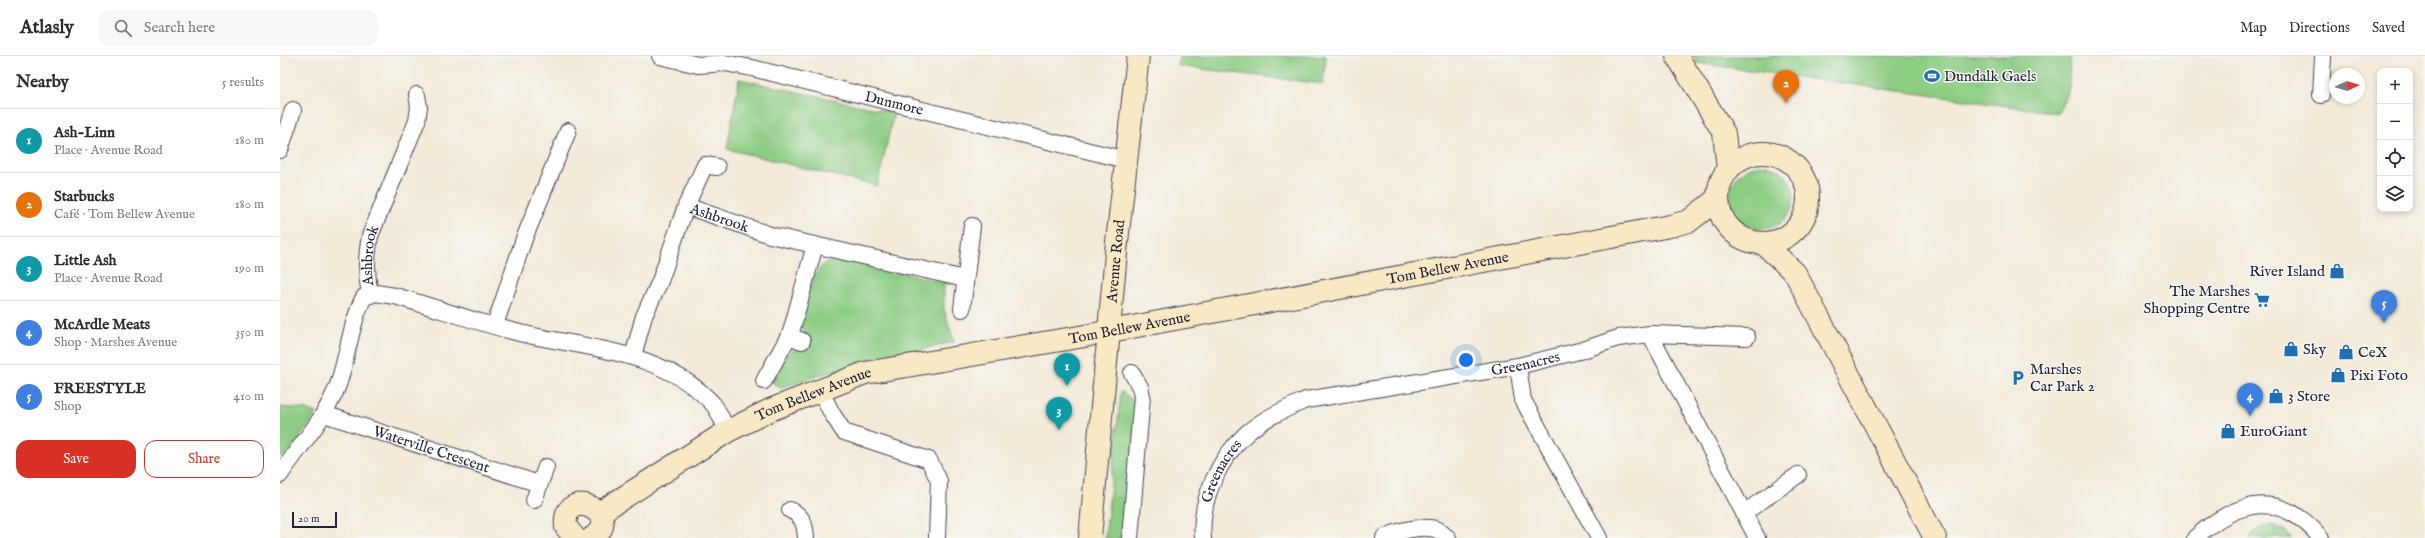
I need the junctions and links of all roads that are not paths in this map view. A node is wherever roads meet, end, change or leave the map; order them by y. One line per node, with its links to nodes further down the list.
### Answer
1 (660, 56): 12 (street, Dunmore)
2 (1138, 56): 12 (street, Avenue Road)
3 (1677, 56): 9 (street)
4 (2323, 56): 6 (street)
5 (417, 95): 25 (street, Ashbrook)
6 (2321, 95)
7 (294, 110): 10 (street)
8 (568, 131): 27 (street)
9 (1724, 133): 11 (street); 14 (street)
10 (282, 140)
11 (1755, 152): 14 (street); 20 (street)
12 (1126, 160): 28 (street, Avenue Road)
13 (717, 167): 16 (street)
14 (1728, 169): 15 (street)
15 (1717, 199): 17 (street, Tom Bellew Avenue); 19 (street)
16 (686, 206): 22 (street, Ashbrook); 31 (street, Ashbrook)
17 (1689, 221): 19 (street, Tom Bellew Avenue); 28 (street, Tom Bellew Avenue)
18 (972, 226): 24 (street)
19 (1729, 229): 21 (street)
20 (1794, 231): 21 (street); 23 (street)
21 (1763, 243): 23 (street)
22 (815, 245): 24 (street, Ashbrook); 34 (street)
23 (1795, 273): 56 (street)
24 (965, 279): 26 (street)
25 (370, 295): 27 (street, Ashbrook); 36 (street)
26 (962, 309)
27 (495, 325): 31 (street, Ashbrook)
28 (1109, 330): 35 (street, Tom Bellew Avenue); 49 (street, Avenue Road)
29 (1650, 334): 30 (street, Greenacres); 32 (street, Greenacres); 44 (street)
30 (1747, 337)
31 (633, 356): 37 (street, Ashbrook)
32 (1518, 366): 51 (street, Greenacres); 54 (street)
33 (1132, 373): 50 (street)
34 (764, 381)
35 (820, 389): 37 (street, Tom Bellew Avenue); 48 (street)
36 (324, 414): 39 (street); 41 (street, Waterville Crescent)
37 (728, 431): 45 (street, Tom Bellew Avenue)
38 (546, 467): 41 (street)
39 (281, 472)
40 (1798, 475): 44 (street)
41 (540, 484): 42 (street)
42 (534, 500)
43 (790, 510): 47 (street)
44 (1744, 513): 55 (street)
45 (600, 529): 46 (street, Tom Bellew Avenue)
46 (568, 536)
47 (806, 538)
48 (937, 538)
49 (1090, 538)
50 (1130, 538)
51 (1203, 538)
52 (1384, 538): 53 (street)
53 (1448, 538)
54 (1599, 538)
55 (1757, 538)
56 (1935, 538)
57 (2195, 538): 58 (street)
58 (2321, 538)

